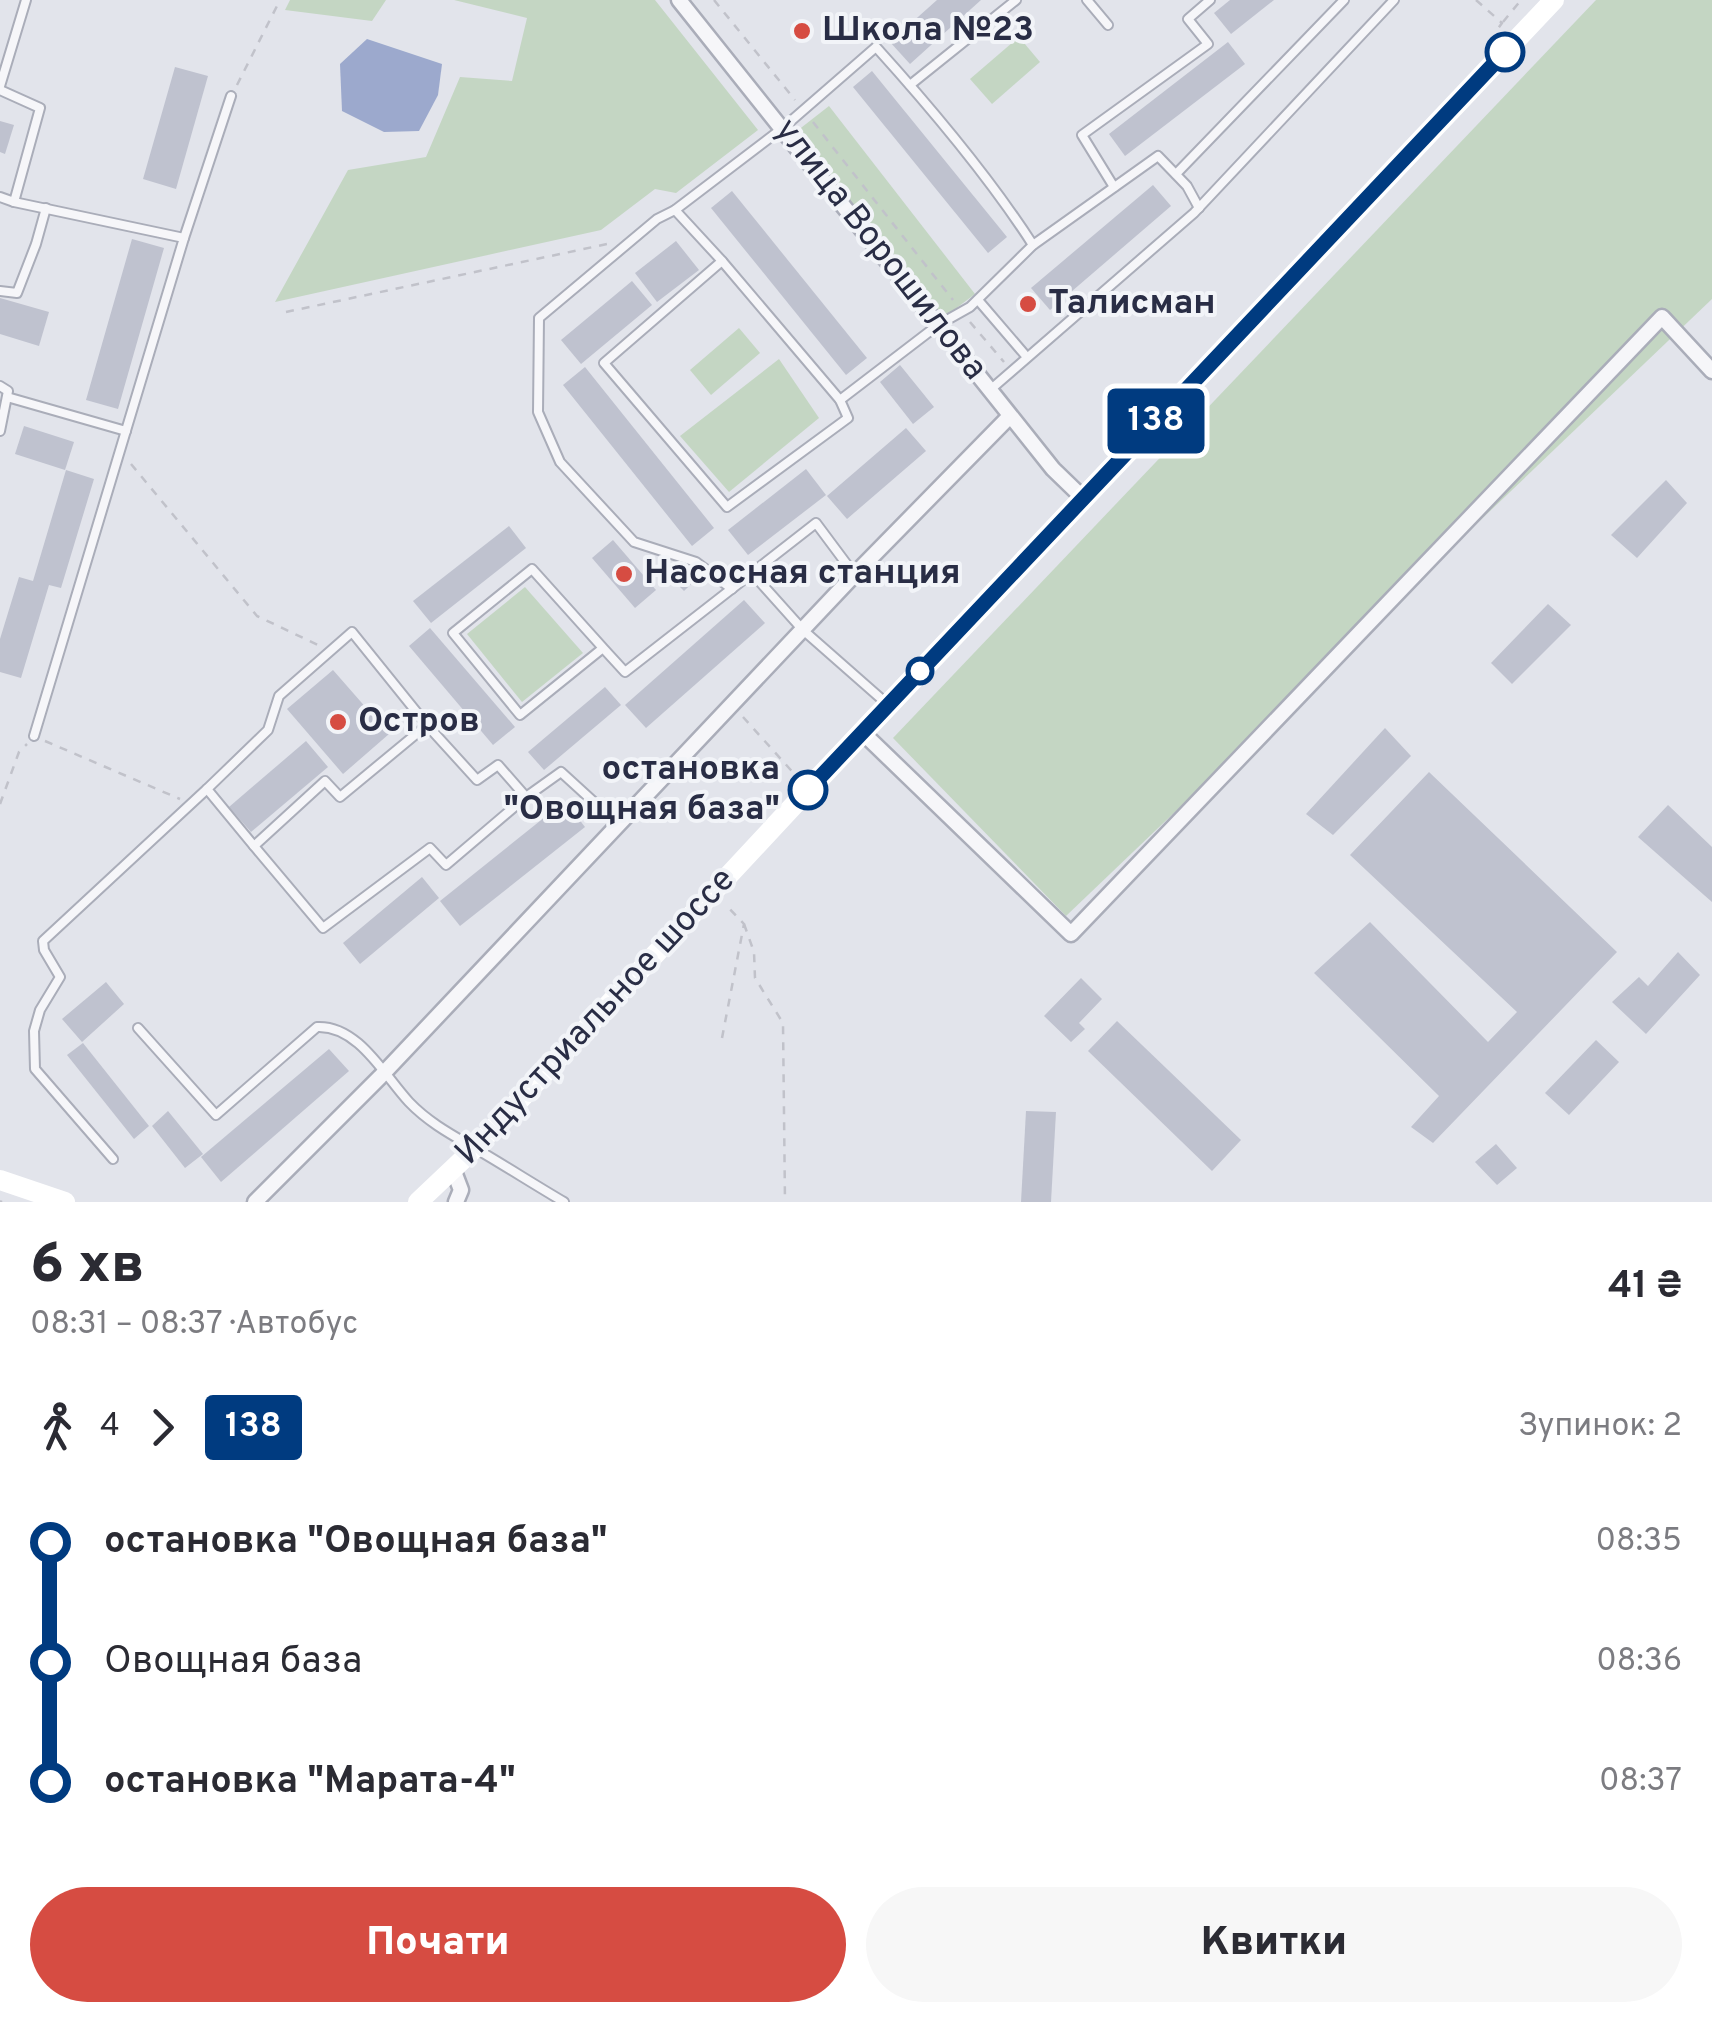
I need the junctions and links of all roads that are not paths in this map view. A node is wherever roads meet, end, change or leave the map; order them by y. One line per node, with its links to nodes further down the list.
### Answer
1 (26, 0): 11 (lane)
2 (679, 0): 13 (street, улица Ворошилова)
3 (1016, 0): 10 (lane)
4 (1087, 0): 9 (lane)
5 (1210, 0): 15 (lane)
6 (1344, 0): 14 (lane)
7 (1394, 0): 19 (lane)
8 (1554, 0): 36 (main road, Индустриальное шоссе)
9 (1108, 25)
10 (910, 84): 13 (lane); 22 (lane)
11 (0, 88): 17 (lane)
12 (231, 96): 21 (lane)
13 (784, 128): 20 (lane); 26 (street, улица Ворошилова)
14 (1176, 174): 15 (lane); 19 (lane)
15 (1114, 188): 22 (lane)
16 (0, 198): 17 (lane)
17 (14, 202): 18 (lane)
18 (46, 208): 21 (lane); 24 (lane)
19 (1199, 208): 27 (lane)
20 (675, 210): 23 (lane); 39 (lane)
21 (184, 238): 35 (lane)
22 (1032, 246): 25 (lane)
23 (722, 261): 32 (lane); 32 (lane)
24 (0, 291)
25 (978, 300): 26 (lane); 27 (lane)
26 (938, 325): 30 (street, улица Ворошилова); 32 (lane)
27 (1026, 356): 30 (lane)
28 (1712, 371): 44 (street)
29 (0, 386): 31 (lane)
30 (990, 390): 33 (street, улица Ворошилова)
31 (7, 396): 34 (lane); 35 (lane)
32 (840, 400)
33 (1010, 416): 36 (street, улица Ворошилова); 38 (street)
34 (0, 431)
35 (126, 432): 45 (lane)
36 (1083, 498): 42 (main road, Индустриальное шоссе)
37 (752, 573): 38 (lane); 39 (lane); 40 (lane)
38 (854, 574): 40 (street)
39 (732, 589): 41 (lane)
40 (803, 630): 42 (lane); 48 (street)
41 (603, 648): 41 (lane)
42 (888, 705): 44 (main road, Индустриальное шоссе)
43 (428, 725): 46 (lane); 47 (lane); 49 (lane)
44 (862, 732): 52 (main road, Индустриальное шоссе)
45 (34, 736)
46 (206, 789): 49 (lane); 53 (lane)
47 (526, 797): 48 (lane); 49 (lane)
48 (620, 825): 51 (street)
49 (254, 846)
50 (138, 1028): 51 (lane)
51 (386, 1072): 52 (lane); 57 (street)
52 (475, 1148): 54 (main road, Индустриальное шоссе); 60 (lane)
53 (112, 1159)
54 (452, 1169): 58 (main road, Индустриальное шоссе); 59 (street)
55 (0, 1180): 56 (main road)
56 (65, 1202)
57 (254, 1202)
58 (418, 1202)
59 (456, 1202)
60 (564, 1202)

